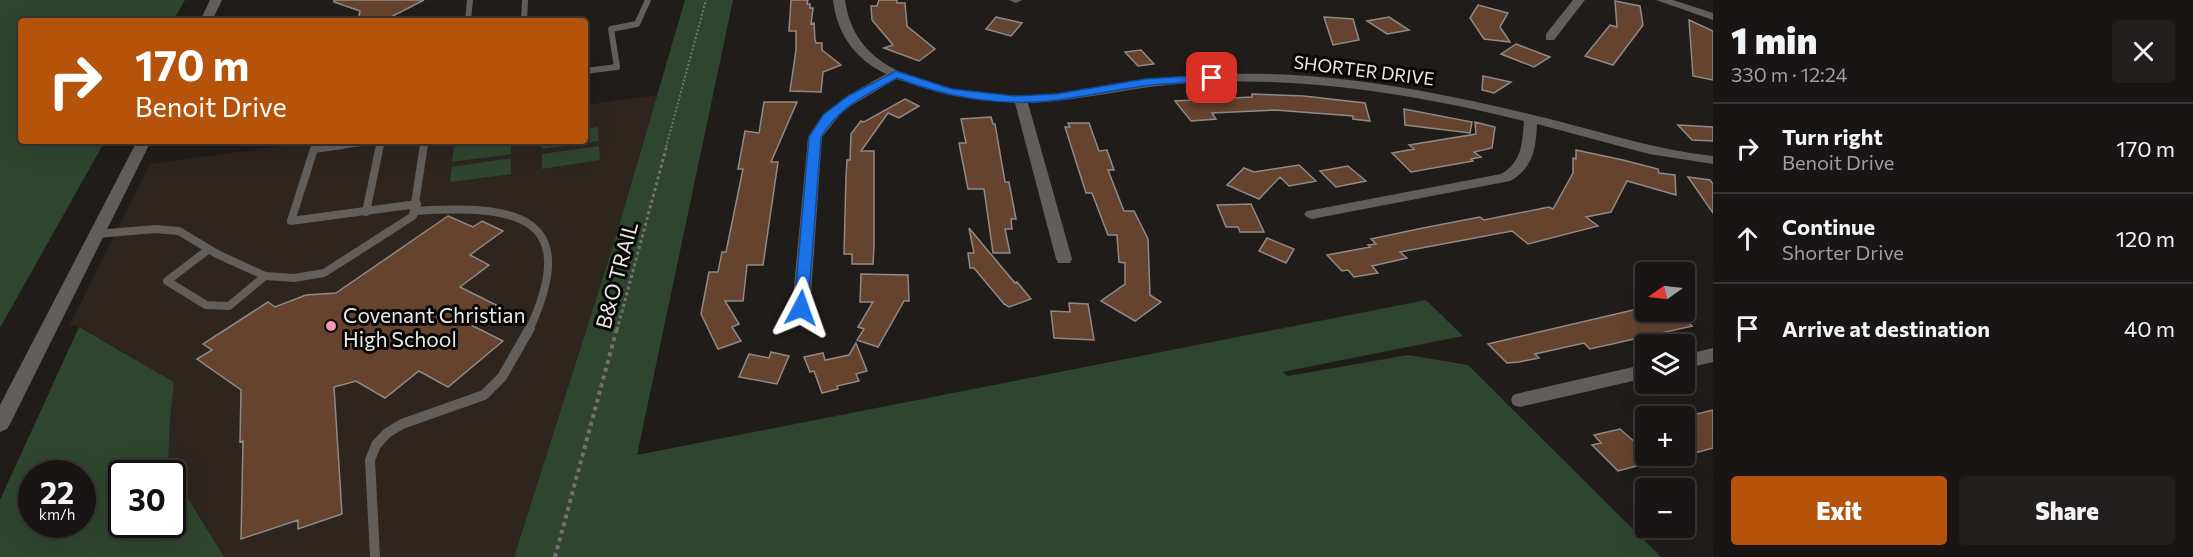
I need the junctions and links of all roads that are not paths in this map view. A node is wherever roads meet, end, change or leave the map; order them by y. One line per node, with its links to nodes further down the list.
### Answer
1 (216, 0): 9 (street)
2 (470, 0): 10 (lane)
3 (525, 0): 11 (lane)
4 (648, 0): 13 (lane)
5 (839, 0): 14 (street, SHORTER DRIVE)
6 (1579, 0): 12 (street)
7 (1662, 0): 8 (street)
8 (1713, 16)
9 (207, 18)
10 (468, 18)
11 (525, 18)
12 (1550, 37)
13 (588, 71)
14 (896, 74): 15 (street, SHORTER DRIVE); 29 (street)
15 (1020, 99): 16 (street, SHORTER DRIVE); 27 (street)
16 (1531, 119): 21 (street, SHORTER DRIVE); 24 (street)
17 (142, 144): 25 (street)
18 (355, 144): 23 (lane)
19 (379, 144): 23 (lane)
20 (425, 144): 22 (lane)
21 (1713, 160)
22 (416, 208): 23 (lane); 28 (lane); 35 (lane)
23 (366, 212)
24 (1312, 214)
25 (97, 234): 26 (lane); 34 (street)
26 (209, 249): 28 (lane); 28 (lane)
27 (1064, 259)
28 (265, 276)
29 (801, 308)
30 (1713, 355): 31 (street)
31 (1695, 359)
32 (1635, 374): 33 (street)
33 (1520, 400)
34 (0, 424)
35 (375, 557)

